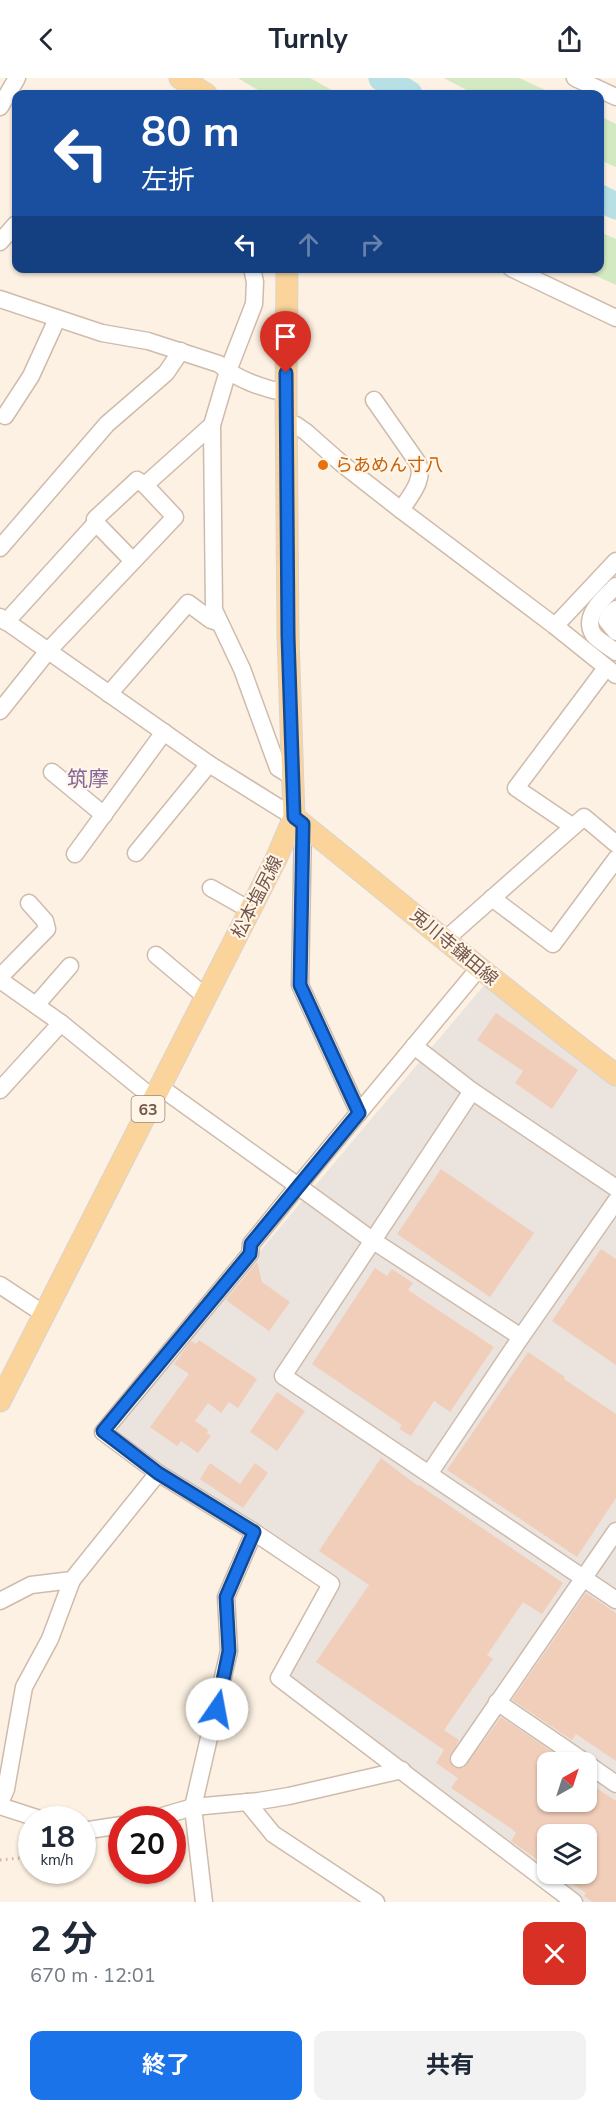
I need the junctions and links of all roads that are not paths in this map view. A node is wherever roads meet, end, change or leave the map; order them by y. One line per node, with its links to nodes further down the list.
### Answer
1 (17, 78): 4 (street)
2 (575, 78): 3 (street)
3 (602, 90)
4 (0, 107)
5 (12, 228): 6 (street)
6 (0, 242)
7 (253, 273): 14 (street)
8 (287, 273): 15 (main road, 松本塩尻線 / 63)
9 (522, 273): 11 (street)
10 (0, 299): 12 (street)
11 (616, 318)
12 (57, 319): 13 (street); 17 (street)
13 (181, 351): 14 (street); 23 (street)
14 (228, 372): 15 (street); 19 (street)
15 (286, 393): 18 (main road, 松本塩尻線 / 63)
16 (374, 400): 21 (street)
17 (5, 416)
18 (286, 423): 21 (street); 39 (main road, 松本塩尻線 / 63)
19 (212, 425): 20 (street); 29 (street)
20 (145, 485): 22 (street); 24 (street)
21 (400, 510): 30 (street)
22 (96, 523): 24 (street); 28 (street)
23 (0, 548)
24 (133, 561): 32 (street)
25 (616, 561): 30 (street)
26 (616, 586): 31 (street)
27 (616, 609): 31 (street)
28 (3, 619): 32 (street)
29 (220, 623): 34 (street); 39 (street)
30 (555, 626): 33 (street)
31 (614, 641)
32 (48, 651): 34 (street); 35 (street)
33 (611, 672): 42 (street)
34 (109, 694): 36 (street)
35 (0, 711)
36 (164, 732): 37 (street); 40 (street)
37 (209, 764): 41 (street); 44 (street)
38 (63, 775): 40 (street)
39 (292, 777): 41 (main road, 松本塩尻線 / 63)
40 (104, 815): 45 (street)
41 (298, 820): 50 (main road, 松本塩尻線 / 63); 51 (main road, 兎川寺鎌田線); 64 (street)
42 (572, 826): 43 (street); 48 (street)
43 (616, 844)
44 (146, 849)
45 (75, 854)
46 (616, 859): 48 (street)
47 (211, 888): 50 (street)
48 (492, 898): 51 (street)
49 (29, 903): 55 (street)
50 (250, 910): 56 (main road, 松本塩尻線 / 63)
51 (447, 939): 54 (main road, 兎川寺鎌田線)
52 (156, 956): 56 (street)
53 (70, 966): 57 (street)
54 (479, 968): 59 (street); 60 (main road, 兎川寺鎌田線)
55 (0, 978): 57 (street)
56 (206, 997): 63 (main road, 松本塩尻線 / 63)
57 (36, 1005): 58 (street)
58 (61, 1023): 61 (street); 63 (street)
59 (414, 1046): 62 (street); 64 (street)
60 (616, 1075)
61 (0, 1090)
62 (472, 1091): 66 (street); 68 (street)
63 (157, 1093): 65 (street); 70 (main road, 松本塩尻線 / 63)
64 (359, 1113): 65 (street)
65 (298, 1186): 68 (street); 73 (street)
66 (616, 1188)
67 (616, 1201): 71 (street)
68 (372, 1240): 71 (street); 74 (street)
69 (0, 1285): 70 (street)
70 (44, 1314): 72 (main road, 松本塩尻線 / 63)
71 (520, 1337): 74 (street)
72 (0, 1401)
73 (158, 1473): 76 (street); 78 (street)
74 (429, 1474): 77 (street)
75 (616, 1531): 77 (street)
76 (254, 1532): 84 (street); 89 (street)
77 (584, 1578): 79 (street); 81 (street)
78 (72, 1580): 80 (street); 88 (street)
79 (616, 1600)
80 (0, 1601)
81 (497, 1702): 82 (street); 83 (street)
82 (570, 1752)
83 (459, 1758)
84 (402, 1770): 87 (street); 94 (street)
85 (597, 1771): 86 (street)
86 (616, 1784)
87 (247, 1802): 89 (street); 93 (street)
88 (0, 1805): 91 (street)
89 (193, 1808): 90 (street); 92 (street)
90 (186, 1810)
91 (18, 1811)
92 (204, 1902)
93 (376, 1902)
94 (574, 1902)

